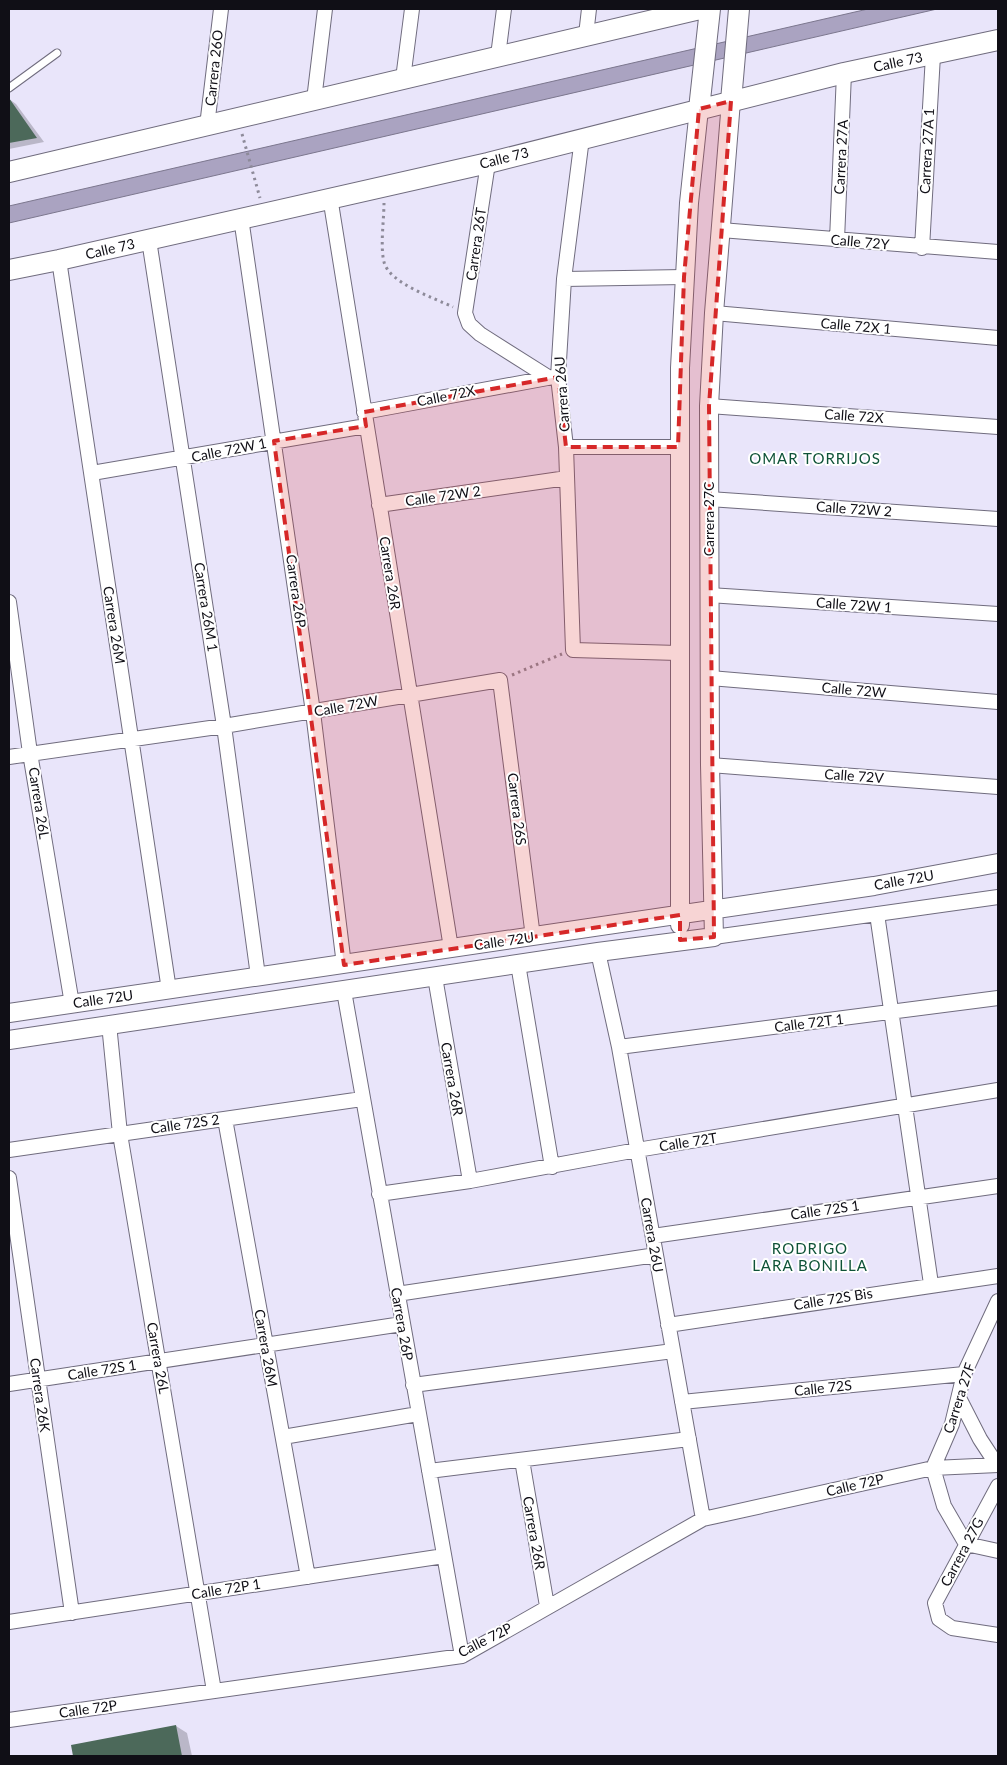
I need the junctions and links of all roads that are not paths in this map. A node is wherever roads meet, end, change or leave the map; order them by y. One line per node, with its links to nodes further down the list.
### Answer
1 (221, 9): 20 (street, Carrera 26O)
2 (326, 9): 17 (street)
3 (412, 9): 15 (street)
4 (504, 9): 13 (street)
5 (590, 9): 9 (street)
6 (700, 9): 9 (main road)
7 (710, 9): 19 (main road)
8 (739, 9): 18 (main road)
9 (586, 35): 13 (main road)
10 (998, 40): 12 (main road, Calle 73)
11 (57, 53): 16 (lane)
12 (933, 55): 14 (main road, Calle 73); 29 (street, Carrera 27A 1)
13 (498, 56): 15 (main road)
14 (844, 73): 18 (main road, Calle 73); 28 (street, Carrera 27A)
15 (403, 78): 17 (main road)
16 (9, 88)
17 (314, 100): 20 (main road)
18 (731, 102): 19 (main road, Calle 73); 26 (street, Carrera 27C)
19 (699, 109): 21 (main road, Calle 73); 33 (street)
20 (208, 126): 23 (main road)
21 (582, 138): 22 (main road, Calle 73); 34 (street, Carrera 26U)
22 (488, 163): 24 (main road, Calle 73); 37 (street, Carrera 26T)
23 (9, 172)
24 (330, 197): 25 (main road, Calle 73); 39 (street, Carrera 26R)
25 (241, 218): 27 (main road, Calle 73); 41 (street, Carrera 26P)
26 (721, 230): 28 (street, Calle 72Y); 35 (street, Carrera 27C)
27 (149, 240): 31 (main road, Calle 73); 44 (street, Carrera 26M 1)
28 (837, 240): 29 (street, Calle 72Y)
29 (922, 248): 30 (street, Calle 72Y)
30 (998, 252)
31 (59, 260): 32 (main road, Calle 73); 45 (street, Carrera 26M)
32 (9, 270)
33 (684, 277): 34 (street); 43 (street)
34 (564, 279): 37 (street, Carrera 26U)
35 (714, 313): 36 (street, Calle 72X 1); 38 (street, Carrera 27C)
36 (998, 338)
37 (553, 377): 39 (street, Calle 72X); 42 (street, Carrera 26U)
38 (709, 406): 40 (street, Calle 72X); 47 (street, Carrera 27C)
39 (365, 419): 41 (street, Calle 72W 1); 48 (street, Carrera 26R)
40 (998, 427)
41 (274, 441): 44 (street, Calle 72W 1); 58 (street, Carrera 26P)
42 (566, 447): 43 (street); 46 (street, Carrera 26U)
43 (678, 447): 53 (street)
44 (184, 458): 45 (street, Calle 72W 1); 59 (street, Carrera 26M 1)
45 (92, 473): 60 (street, Carrera 26M)
46 (567, 478): 48 (street, Calle 72W 2); 53 (street, Carrera 26U)
47 (709, 499): 49 (street, Calle 72W 2); 50 (street, Carrera 27C)
48 (379, 504): 56 (street, Carrera 26R)
49 (998, 519)
50 (709, 595): 52 (street, Calle 72W 1); 54 (street, Carrera 27C)
51 (9, 602): 61 (street, Carrera 26L)
52 (998, 614)
53 (678, 653): 69 (street)
54 (710, 678): 57 (street, Calle 72W); 63 (street, Carrera 27C)
55 (500, 680): 56 (street, Calle 72W); 71 (street, Carrera 26S)
56 (410, 695): 58 (street, Calle 72W); 73 (street, Carrera 26R)
57 (998, 702)
58 (313, 712): 59 (street, Calle 72W); 76 (street, Carrera 26P)
59 (224, 726): 60 (street, Calle 72W); 77 (street, Carrera 26M 1)
60 (131, 738): 61 (street, Calle 72W); 79 (street, Carrera 26M)
61 (30, 753): 62 (street, Calle 72W); 82 (street, Carrera 26L)
62 (9, 756)
63 (710, 765): 64 (street, Calle 72V); 67 (street, Carrera 27C)
64 (998, 787)
65 (998, 863): 67 (street, Calle 72U)
66 (998, 897): 68 (street, Calle 72U)
67 (712, 908): 69 (street, Calle 72U); 70 (street, Carrera 27C)
68 (877, 914): 70 (street, Calle 72U); 83 (street)
69 (680, 915): 71 (street, Calle 72U); 72 (street)
70 (714, 936): 72 (street, Calle 72U)
71 (533, 937): 73 (street, Calle 72U)
72 (680, 940): 74 (street, Calle 72U)
73 (452, 948): 76 (street, Calle 72U)
74 (598, 952): 75 (street, Calle 72U); 87 (street, Carrera 26U)
75 (518, 964): 78 (street, Calle 72U); 95 (street)
76 (344, 965): 77 (street, Calle 72U)
77 (258, 976): 79 (street, Calle 72U)
78 (435, 977): 80 (street, Calle 72U); 97 (street, Carrera 26R)
79 (169, 990): 82 (street, Calle 72U)
80 (344, 991): 85 (street, Calle 72U); 89 (street, Carrera 26P)
81 (998, 998): 83 (street, Calle 72T 1)
82 (72, 1004): 84 (street, Calle 72U)
83 (892, 1012): 87 (street, Calle 72T 1); 90 (street)
84 (9, 1013)
85 (109, 1024): 86 (street, Calle 72U); 92 (street, Carrera 26L)
86 (9, 1040)
87 (619, 1047): 94 (street, Carrera 26U)
88 (998, 1090): 90 (street, Calle 72T)
89 (362, 1099): 91 (street, Calle 72S 2); 99 (street, Carrera 26P)
90 (906, 1105): 94 (street, Calle 72T); 100 (street)
91 (224, 1119): 92 (street, Calle 72S 2); 109 (street, Carrera 26M)
92 (120, 1134): 93 (street, Calle 72S 2); 111 (street, Carrera 26L)
93 (9, 1150)
94 (637, 1150): 95 (street, Calle 72T); 101 (street, Carrera 26U)
95 (552, 1167): 97 (street, Calle 72T)
96 (9, 1178): 113 (street, Carrera 26K)
97 (470, 1182): 99 (street, Calle 72T)
98 (998, 1186): 100 (street, Calle 72S 1)
99 (379, 1194): 105 (street, Carrera 26P)
100 (918, 1197): 101 (street, Calle 72S 1); 104 (street)
101 (653, 1236): 102 (street, Carrera 26U)
102 (656, 1256): 105 (street); 108 (street, Carrera 26U)
103 (998, 1276): 104 (street, Calle 72S Bis)
104 (931, 1284): 108 (street, Calle 72S Bis)
105 (397, 1294): 107 (street, Carrera 26P)
106 (998, 1300): 112 (street, Carrera 27F)
107 (402, 1324): 109 (street, Calle 72S 1); 115 (street, Carrera 26P)
108 (668, 1325): 110 (street, Carrera 26U)
109 (266, 1345): 111 (street, Calle 72S 1); 119 (street, Carrera 26M)
110 (673, 1351): 115 (street); 117 (street, Carrera 26U)
111 (159, 1361): 113 (street, Calle 72S 1); 131 (street, Carrera 26L)
112 (964, 1374): 116 (street, Carrera 27F); 117 (street, Calle 72S)
113 (38, 1380): 114 (street, Calle 72S 1); 133 (street, Carrera 26K)
114 (9, 1384)
115 (413, 1385): 118 (street, Carrera 26P)
116 (959, 1398): 122 (street); 123 (street, Carrera 27F)
117 (682, 1402): 120 (street, Carrera 26U)
118 (418, 1414): 119 (street); 124 (street, Carrera 26P)
119 (283, 1437): 130 (street, Carrera 26M)
120 (689, 1439): 121 (street); 126 (street, Carrera 26U)
121 (522, 1460): 124 (street); 132 (street, Carrera 26R)
122 (998, 1465): 123 (street, Calle 72P)
123 (933, 1468): 126 (street, Calle 72P); 127 (street)
124 (429, 1471): 129 (street, Carrera 26P)
125 (998, 1486): 127 (street, Carrera 27G)
126 (703, 1519): 132 (street, Calle 72P)
127 (966, 1544): 128 (street); 135 (street, Carrera 27G)
128 (998, 1551)
129 (444, 1556): 130 (street, Calle 72P 1); 136 (street, Carrera 26P)
130 (308, 1577): 131 (street, Calle 72P 1)
131 (198, 1593): 133 (street, Calle 72P 1); 137 (street, Carrera 26L)
132 (547, 1606): 136 (street, Calle 72P)
133 (72, 1612): 134 (street, Calle 72P 1)
134 (9, 1622)
135 (998, 1635)
136 (462, 1656): 137 (street, Calle 72P)
137 (214, 1691): 138 (street, Calle 72P)
138 (9, 1720)

